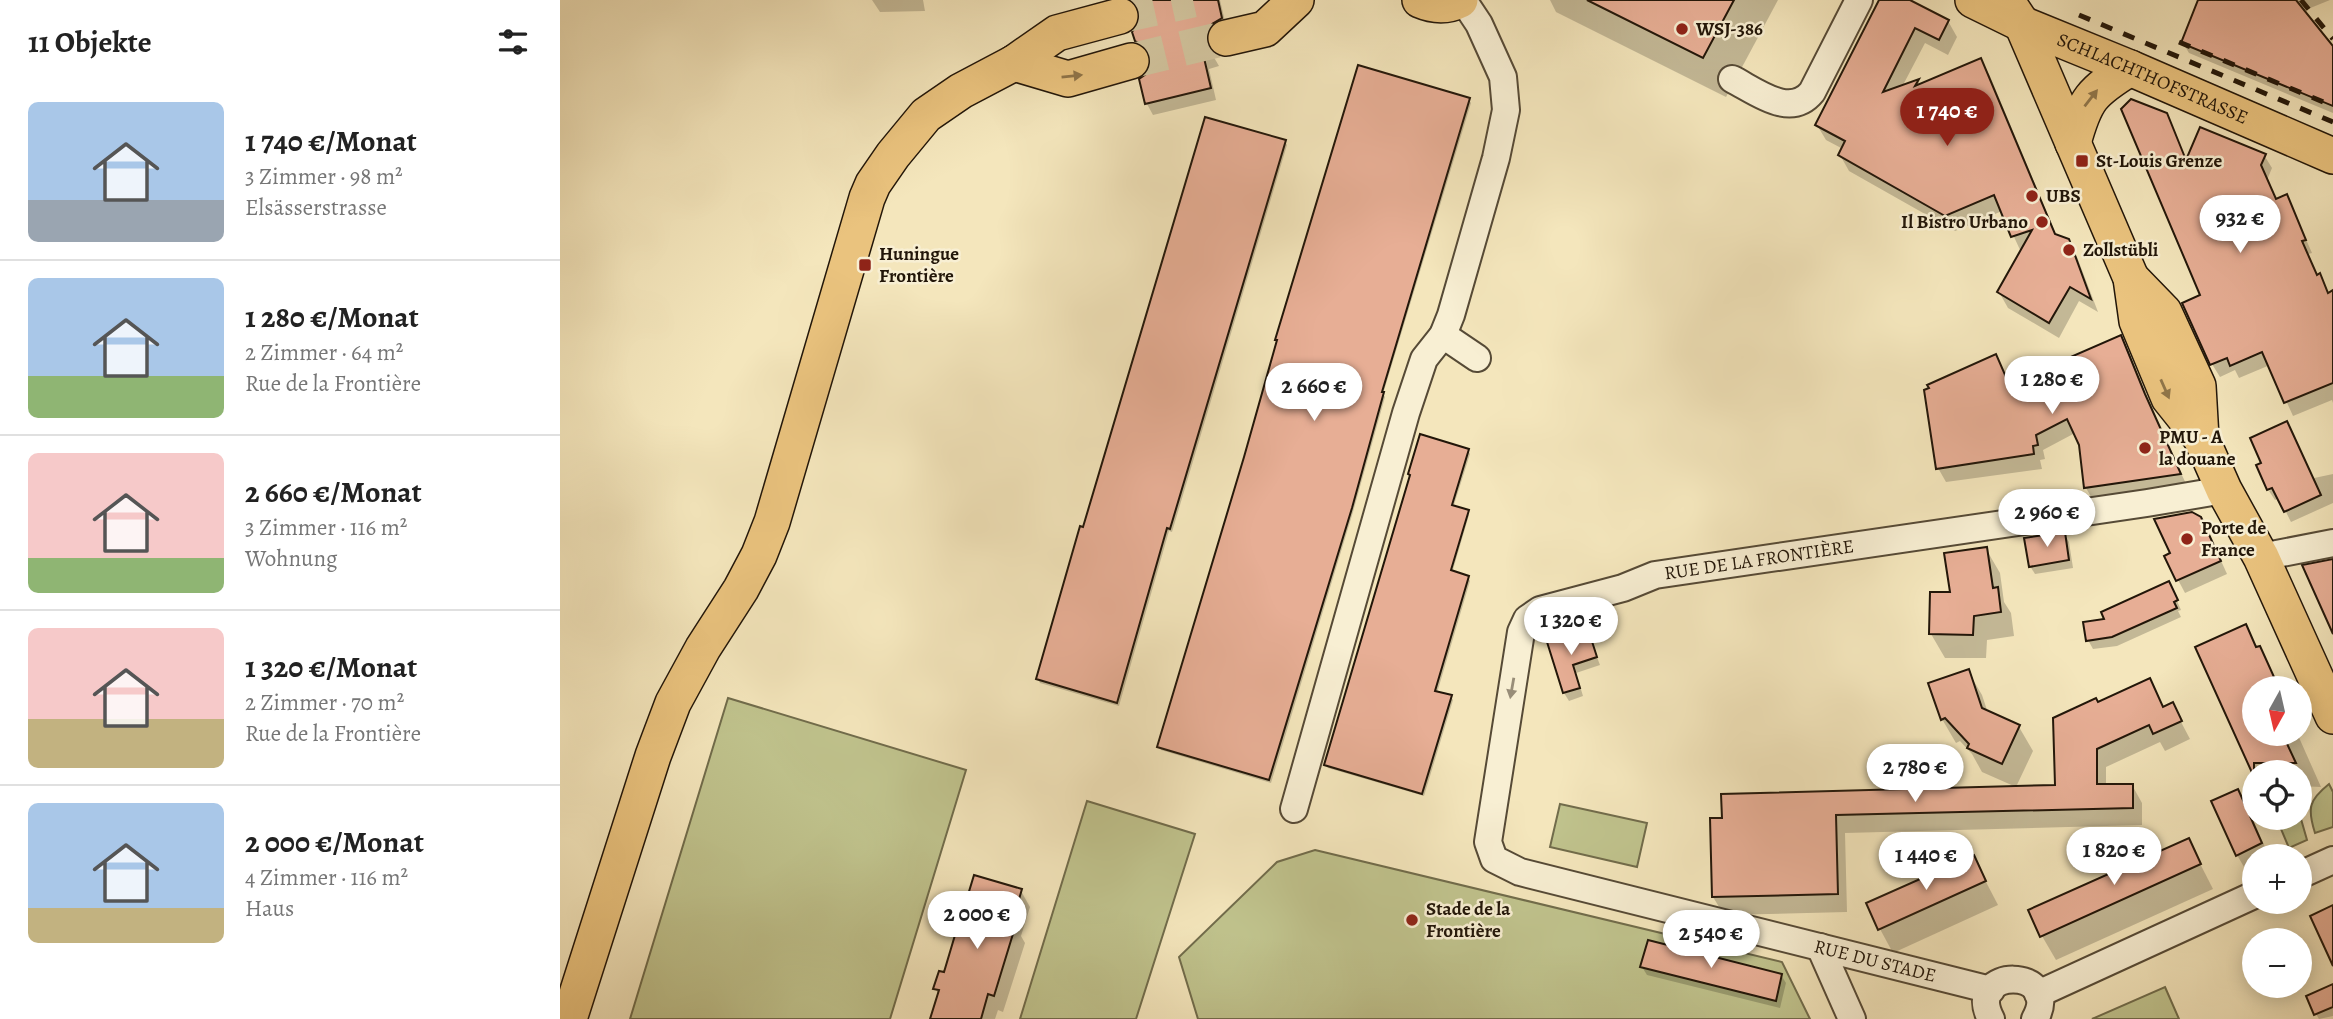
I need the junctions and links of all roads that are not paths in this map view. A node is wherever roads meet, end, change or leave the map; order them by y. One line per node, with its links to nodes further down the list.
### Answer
1 (1296, 0): 8 (main road)
2 (1420, 0): 3 (main road)
3 (1462, 0): 16 (street)
4 (1859, 0): 12 (street)
5 (1973, 0): 6 (main road, SCHLACHTHOFSTRASSE)
6 (2019, 8): 11 (main road, SCHLACHTHOFSTRASSE); 13 (main road)
7 (1120, 16): 10 (main road)
8 (1226, 38)
9 (1131, 61): 10 (main road, one-way to 9)
10 (1014, 63): 31 (main road)
11 (2130, 68): 13 (main road, one-way to 11); 14 (main road, SCHLACHTHOFSTRASSE)
12 (1732, 79)
13 (2073, 143): 15 (main road)
14 (2333, 156)
15 (2131, 278): 18 (main road, one-way to 18); 18 (main road)
16 (1443, 335): 17 (street); 23 (street)
17 (1477, 358)
18 (2202, 438): 19 (main road)
19 (2224, 490): 21 (main road); 24 (street, RUE DE LA FRONTIÈRE, one-way to 24)
20 (2333, 542): 21 (street)
21 (2262, 556): 22 (main road)
22 (2333, 716)
23 (1294, 809)
24 (1488, 842): 28 (street, RUE DU STADE)
25 (2333, 860): 26 (street)
26 (2312, 870)
27 (2242, 901): 30 (street)
28 (1820, 947): 29 (street, RUE DU STADE); 32 (street)
29 (1991, 990): 30 (street); 33 (street)
30 (2037, 1007)
31 (569, 1019)
32 (1852, 1019)
33 (1991, 1019)

